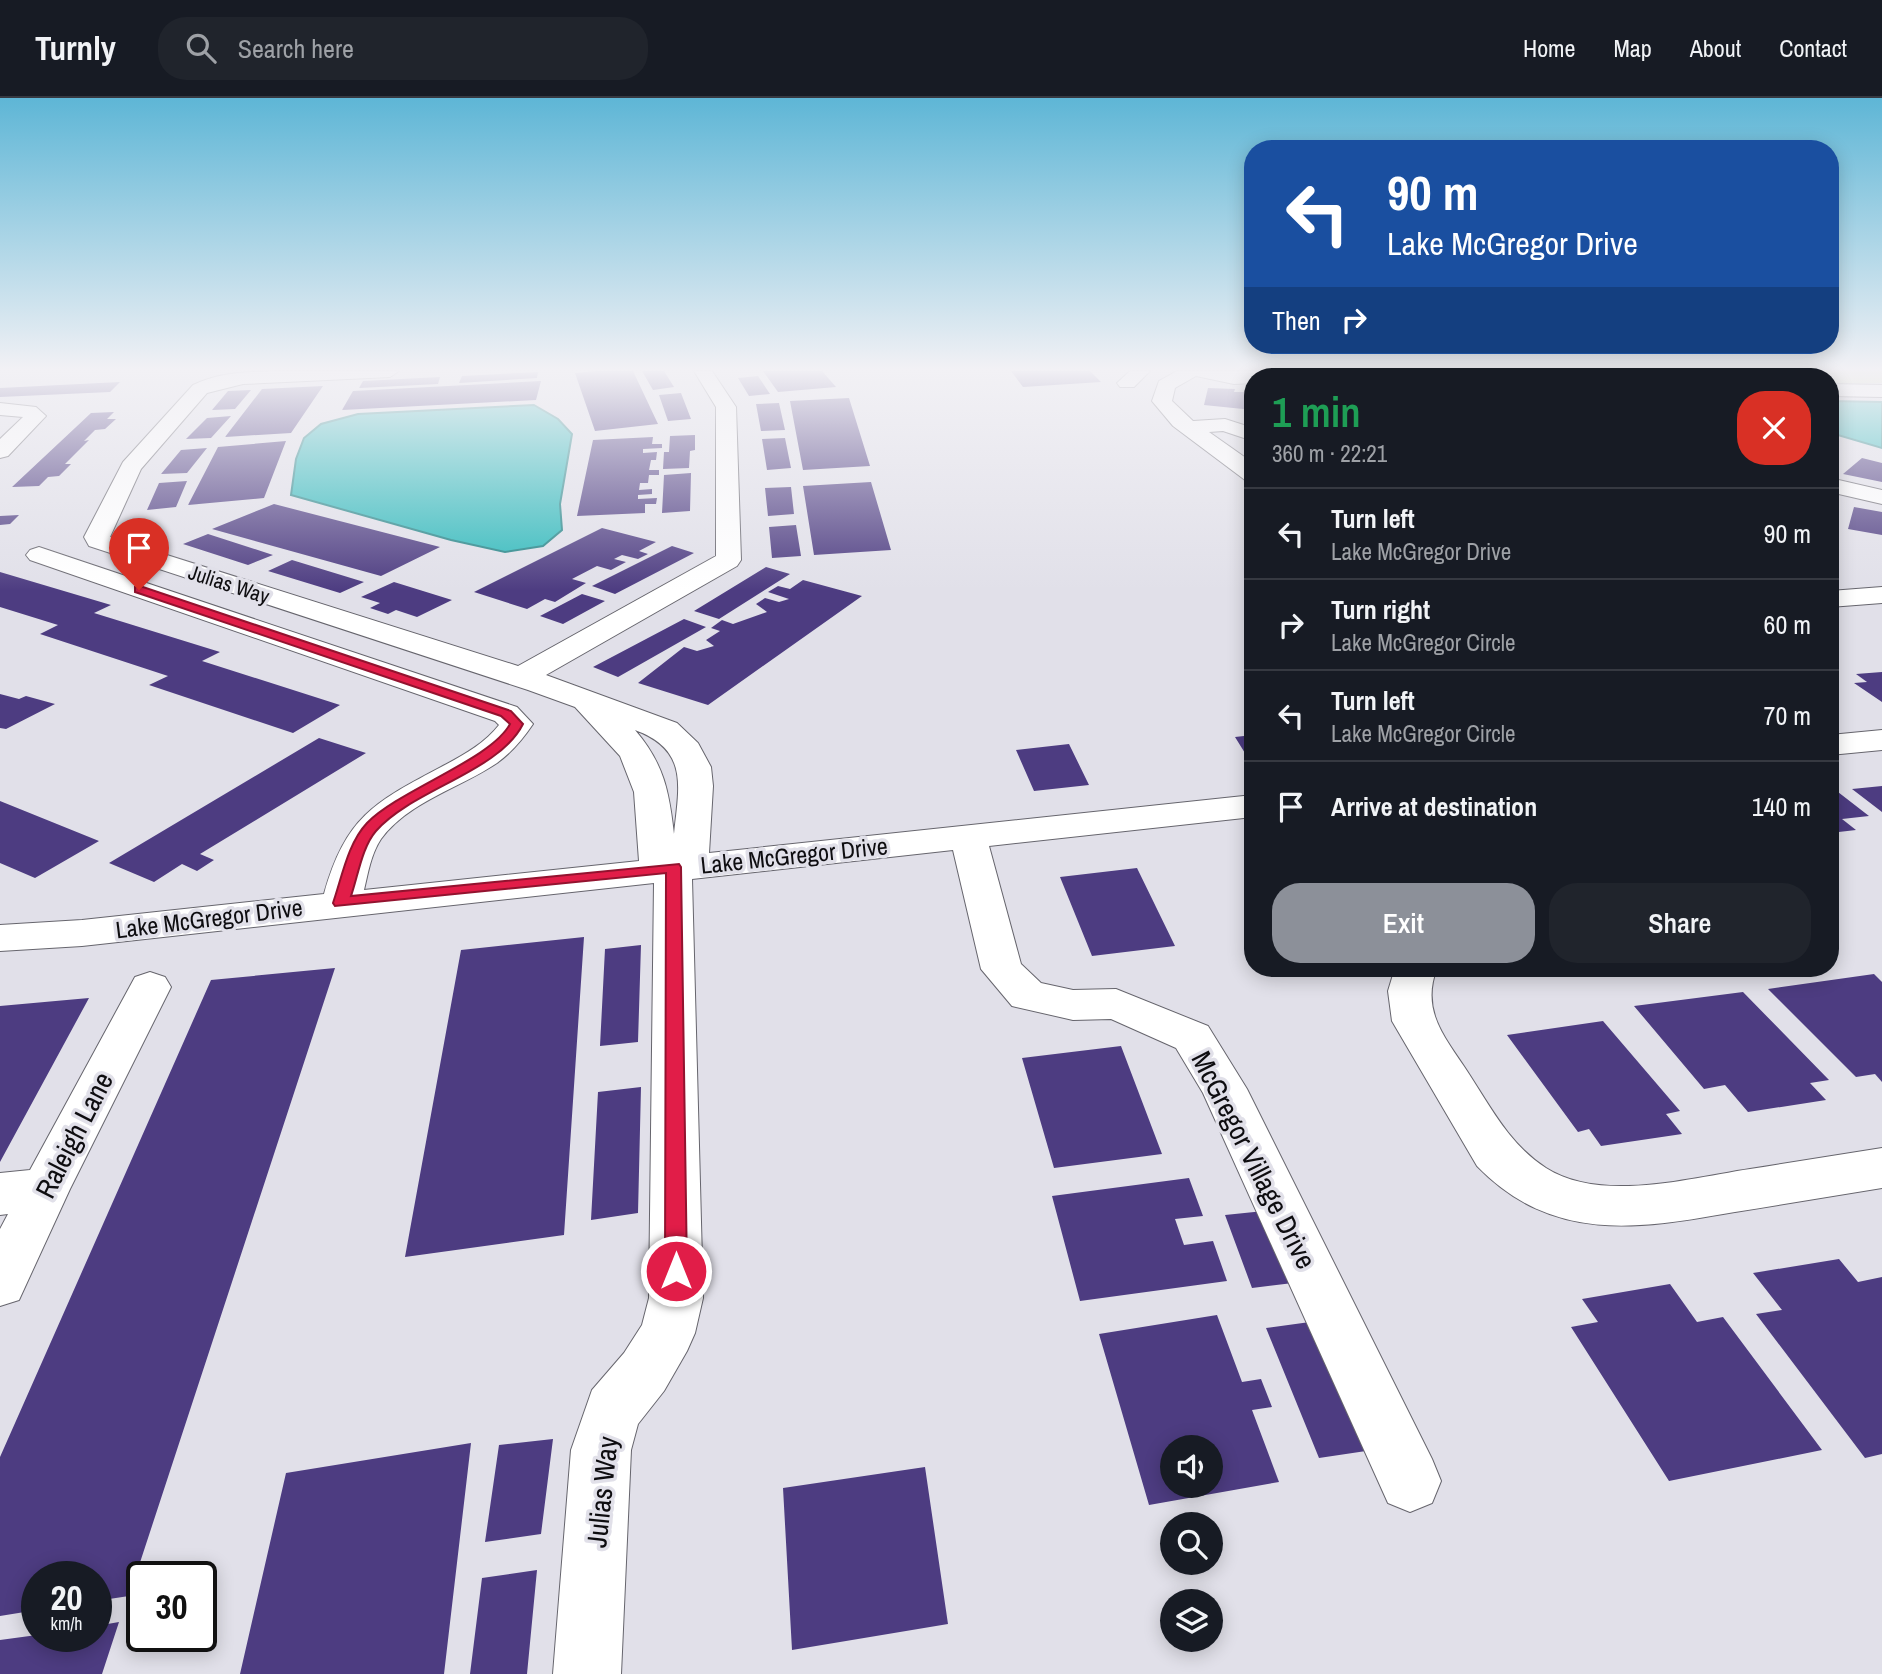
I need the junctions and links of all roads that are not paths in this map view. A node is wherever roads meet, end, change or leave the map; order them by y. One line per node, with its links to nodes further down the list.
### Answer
1 (151, 445): 10 (street, Julias Way)
2 (727, 445): 10 (street)
3 (1214, 445): 4 (street)
4 (1244, 468)
5 (1839, 487): 6 (street)
6 (1882, 497)
7 (39, 555): 17 (street)
8 (1882, 594): 9 (street)
9 (1839, 598)
10 (521, 677): 11 (street, Julias Way)
11 (582, 699): 16 (street, Julias Way); 16 (street, Julias Way)
12 (1882, 740): 13 (street)
13 (1839, 744)
14 (1244, 807): 15 (street, Lake McGregor Drive)
15 (968, 836): 16 (street, Lake McGregor Drive); 24 (street, McGregor Village Drive)
16 (673, 867): 17 (street, Lake McGregor Drive); 25 (street, Julias Way)
17 (341, 903): 18 (street, Lake McGregor Drive)
18 (0, 937)
19 (1413, 977): 21 (street)
20 (150, 987): 22 (street, Raleigh Lane)
21 (1882, 1168)
22 (22, 1191): 23 (street, Raleigh Lane)
23 (0, 1283)
24 (1410, 1481)
25 (587, 1674)

